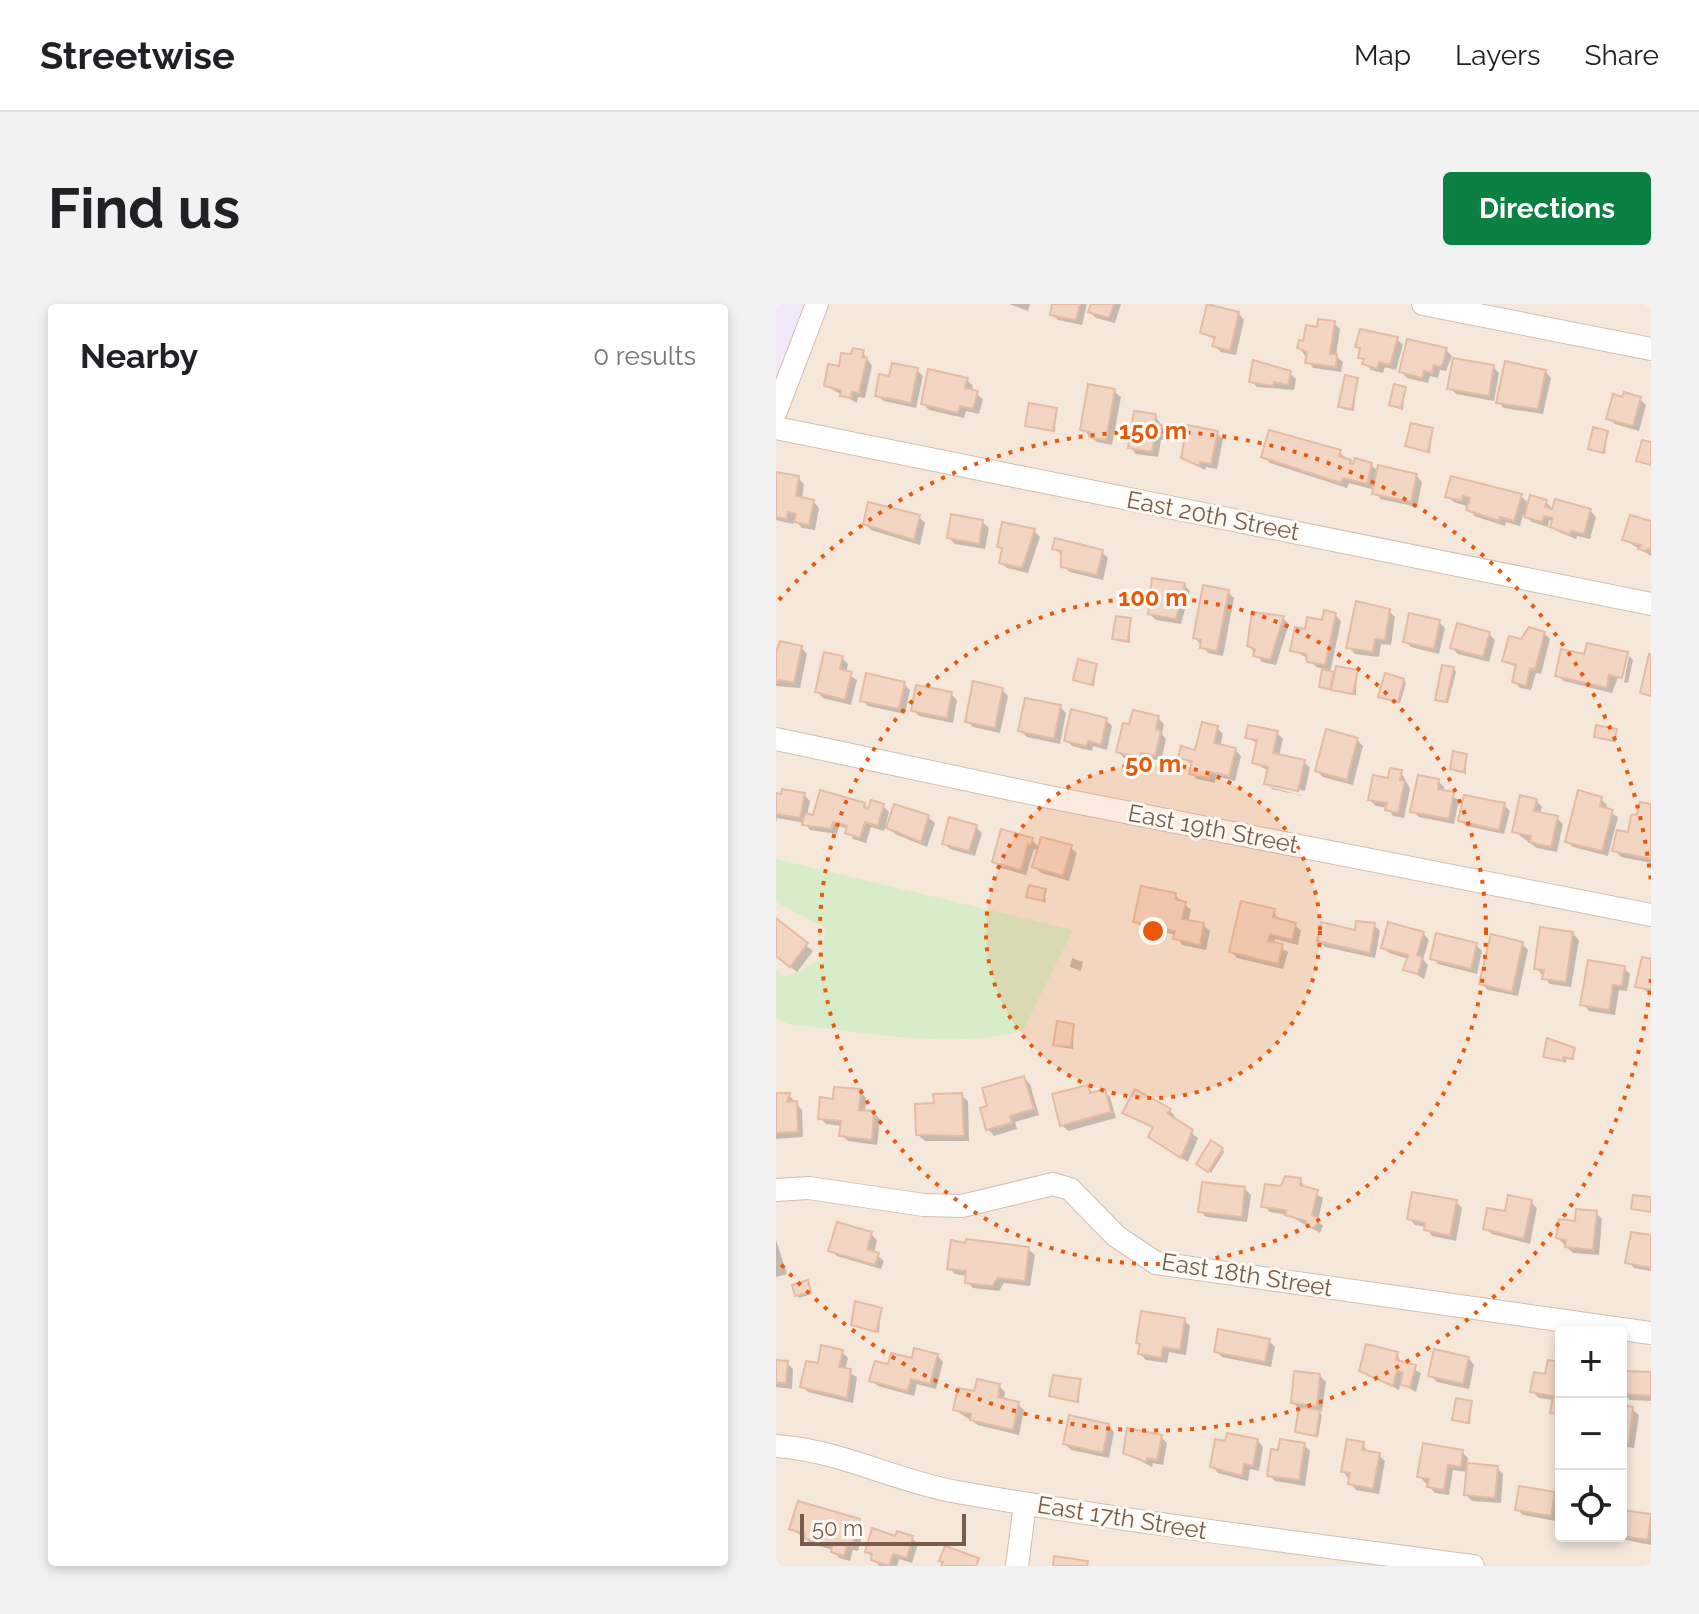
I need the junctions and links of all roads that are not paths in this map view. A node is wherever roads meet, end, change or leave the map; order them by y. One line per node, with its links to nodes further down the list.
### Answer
1 (817, 304): 4 (street)
2 (1424, 304): 3 (street)
3 (1651, 349)
4 (776, 411)
5 (776, 428): 6 (street, East 20th Street)
6 (1651, 604)
7 (776, 739): 8 (street, East 19th Street)
8 (1651, 915)
9 (776, 1190): 10 (street, East 18th Street)
10 (1651, 1333)
11 (776, 1446): 12 (street, East 17th Street)
12 (1025, 1504): 13 (street); 14 (street, East 17th Street)
13 (1017, 1566)
14 (1473, 1566)

